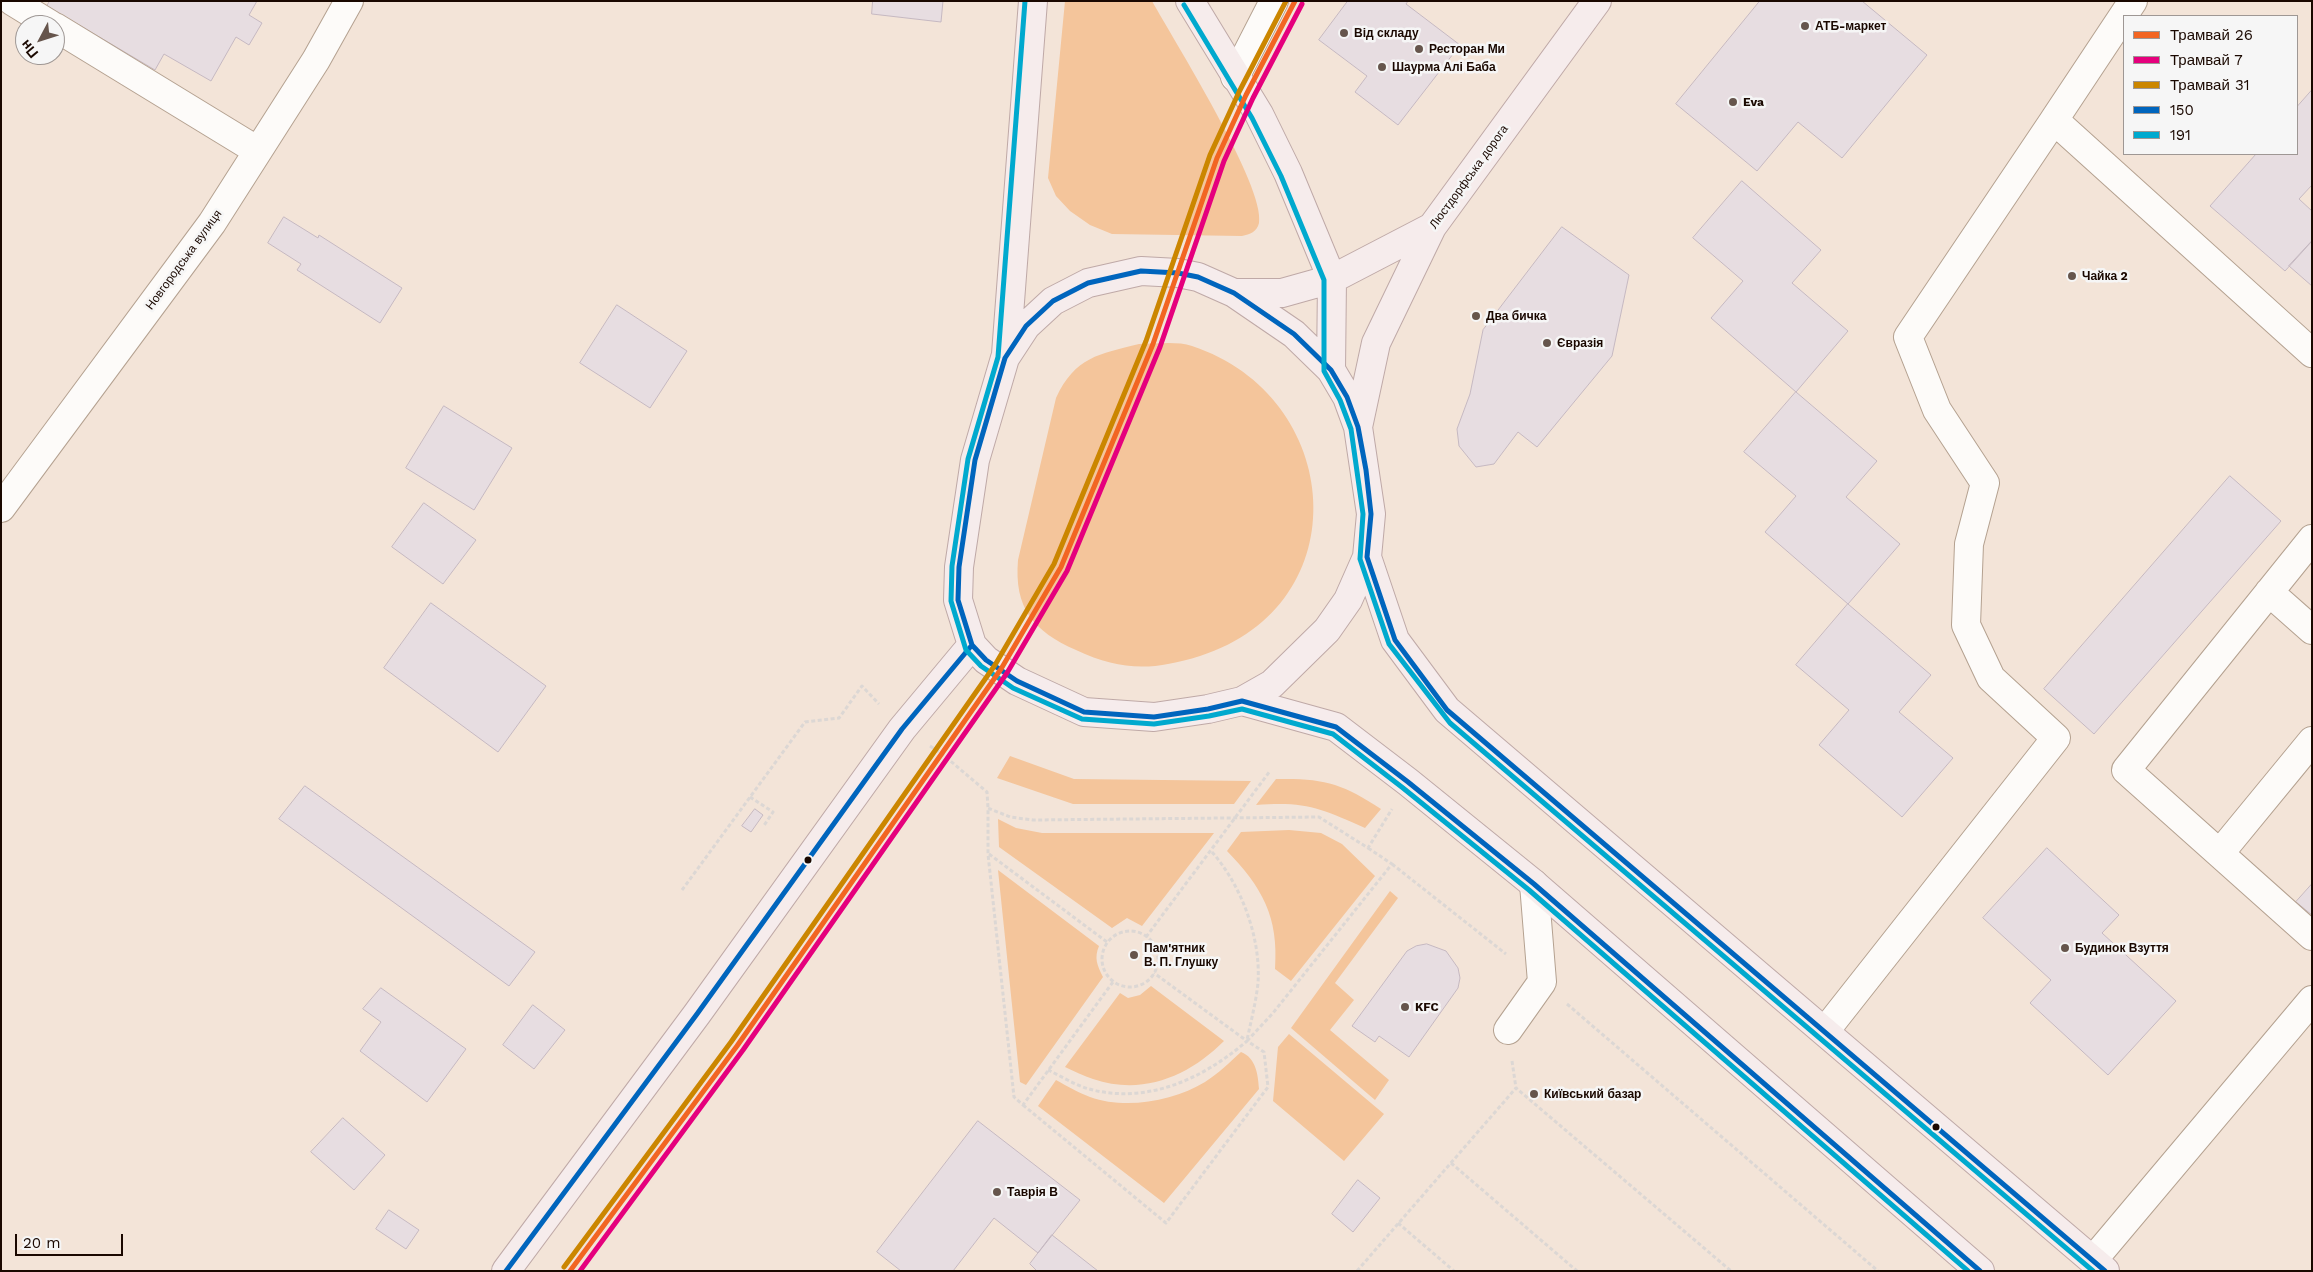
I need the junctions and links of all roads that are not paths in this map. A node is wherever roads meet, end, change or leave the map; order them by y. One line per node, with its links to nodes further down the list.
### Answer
1 (12, 1): 8 (street)
2 (349, 1): 14 (street, Новгородська вулиця)
3 (1033, 1): 19 (main road)
4 (1190, 1): 12 (main road)
5 (1274, 1): 12 (street)
6 (1596, 1): 15 (main road, Люстдорфська дорога)
7 (2133, 1): 9 (street)
8 (35, 15)
9 (2124, 15)
10 (2123, 16): 13 (street)
11 (65, 33): 14 (street)
12 (1235, 77): 16 (main road)
13 (2054, 120): 18 (street); 35 (street)
14 (258, 151): 22 (street, Новгородська вулиця)
15 (1432, 228): 16 (main road); 21 (main road, Люстдорфська дорога)
16 (1332, 279): 17 (main road); 20 (main road)
17 (1234, 293): 19 (main road); 20 (main road)
18 (2312, 353)
19 (1006, 358): 27 (main road)
20 (1331, 370): 21 (main road)
21 (1358, 427): 24 (main road)
22 (1, 508)
23 (2312, 539): 25 (street)
24 (1367, 557): 28 (main road); 35 (main road)
25 (2269, 592): 26 (street); 30 (street)
26 (2312, 630)
27 (972, 645): 28 (main road); 37 (main road)
28 (1242, 701): 31 (main road)
29 (2312, 741): 30 (street)
30 (2220, 854): 32 (street)
31 (1534, 884): 34 (street); 38 (main road)
32 (2312, 936)
33 (2312, 1000): 36 (street)
34 (1508, 1030)
35 (1825, 1030): 36 (main road)
36 (2099, 1265)
37 (506, 1271)
38 (1980, 1271)

